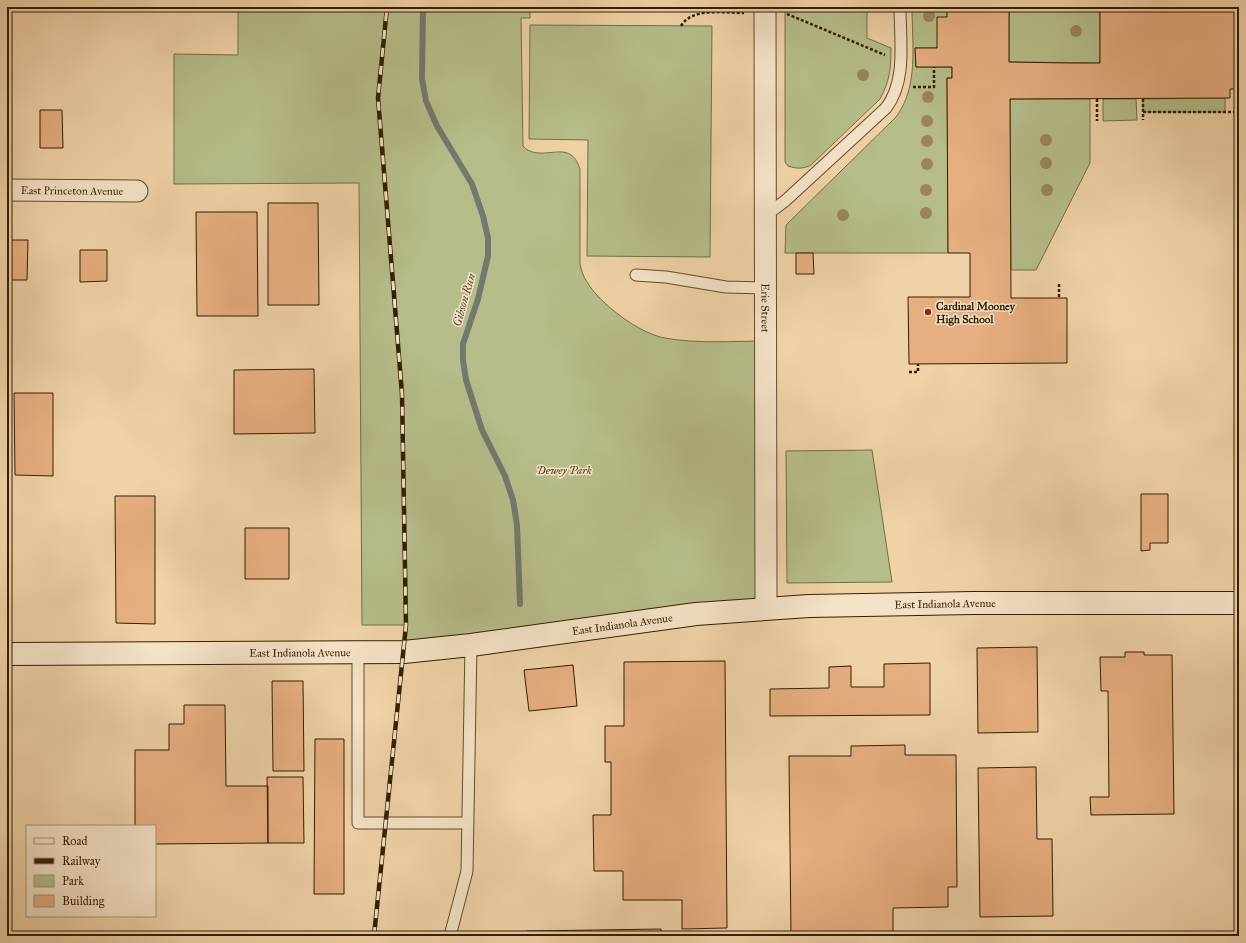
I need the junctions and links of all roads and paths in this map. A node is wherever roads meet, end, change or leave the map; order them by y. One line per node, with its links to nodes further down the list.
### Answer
1 (765, 7): 15 (street, Erie Street)
2 (900, 7): 4 (lane)
3 (838, 35): 4 (path)
4 (901, 60): 15 (lane)
5 (934, 67): 6 (path)
6 (910, 87)
7 (1143, 98): 9 (path)
8 (1097, 99): 12 (path)
9 (1143, 112): 10 (path); 11 (path)
10 (1239, 112)
11 (1143, 120)
12 (1097, 121)
13 (7, 190): 14 (street, East Princeton Avenue)
14 (137, 191)
15 (766, 215): 18 (street, Erie Street)
16 (636, 275): 18 (lane)
17 (1059, 284): 19 (path)
18 (765, 288): 23 (street, Erie Street)
19 (1059, 298)
20 (918, 364): 21 (path)
21 (909, 372)
22 (1239, 603): 23 (street, East Indianola Avenue)
23 (766, 608): 24 (street, East Indianola Avenue)
24 (471, 645): 25 (street, East Indianola Avenue); 27 (lane)
25 (358, 652): 26 (street, East Indianola Avenue); 27 (lane)
26 (7, 654)
27 (468, 823): 28 (lane)
28 (450, 936)

